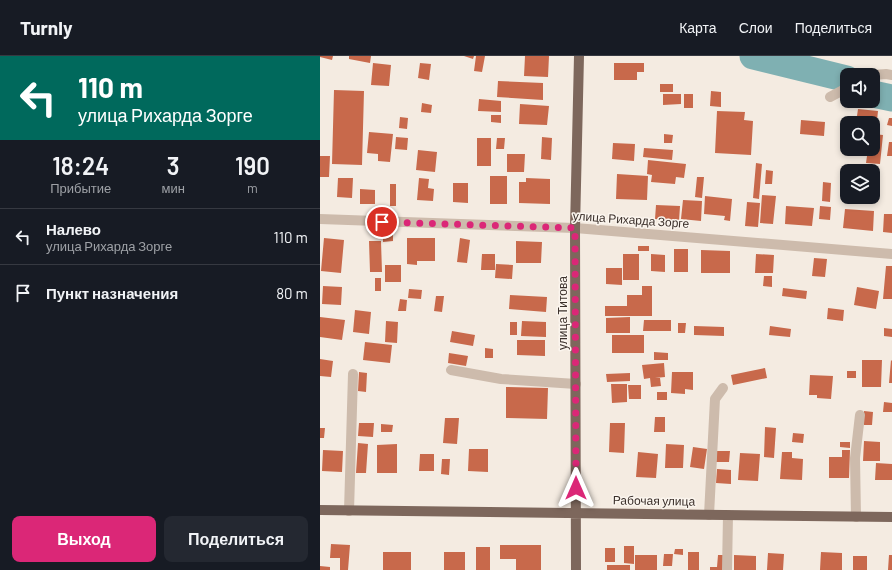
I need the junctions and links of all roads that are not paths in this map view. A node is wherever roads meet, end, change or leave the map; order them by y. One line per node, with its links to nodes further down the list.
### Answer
1 (579, 56): 7 (main road, улица Титова)
2 (880, 74): 3 (street)
3 (892, 75)
4 (840, 92): 5 (street)
5 (830, 97)
6 (320, 220): 7 (street, улица Рихарда Зорге)
7 (575, 228): 8 (street, улица Рихарда Зорге); 11 (main road, улица Титова)
8 (892, 254)
9 (451, 370): 11 (street)
10 (353, 374): 15 (street)
11 (576, 384): 16 (main road, улица Титова)
12 (723, 388): 17 (street)
13 (860, 415): 19 (street)
14 (320, 510): 15 (main road, Рабочая улица)
15 (349, 511): 16 (main road, Рабочая улица)
16 (576, 514): 17 (main road, Рабочая улица); 21 (main road, улица Титова)
17 (709, 515): 18 (main road, Рабочая улица)
18 (728, 515): 19 (main road, Рабочая улица); 22 (street)
19 (856, 517): 20 (main road, Рабочая улица)
20 (892, 517)
21 (576, 570)
22 (728, 570)

